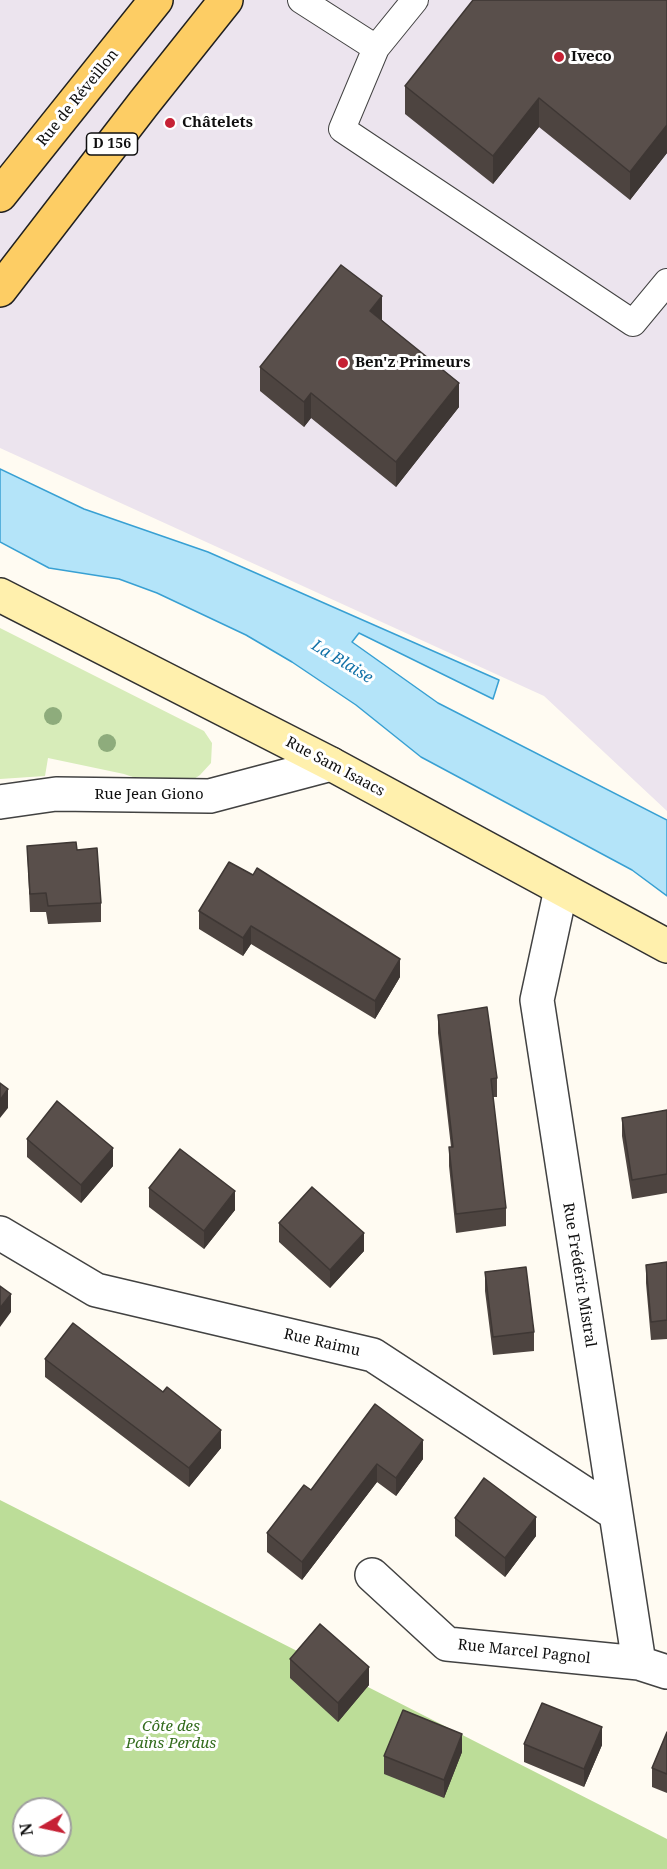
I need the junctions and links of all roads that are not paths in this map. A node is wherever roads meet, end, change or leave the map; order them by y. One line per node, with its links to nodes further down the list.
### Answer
1 (156, 0): 6 (main road, Rue de Réveillon)
2 (226, 0): 8 (main road, D 156)
3 (301, 0): 5 (lane)
4 (415, 0): 5 (lane)
5 (376, 48): 7 (lane)
6 (0, 195)
7 (667, 282)
8 (0, 290)
9 (0, 596): 10 (main road, Rue Sam Isaacs)
10 (331, 764): 11 (street, Rue Jean Giono); 12 (main road, Rue Sam Isaacs)
11 (0, 802)
12 (561, 889): 13 (main road, Rue Sam Isaacs); 15 (street, Rue Frédéric Mistral)
13 (667, 946)
14 (0, 1233): 15 (street, Rue Raimu)
15 (616, 1514): 17 (street, Rue Frédéric Mistral)
16 (372, 1575): 17 (street, Rue Marcel Pagnol)
17 (653, 1668)

